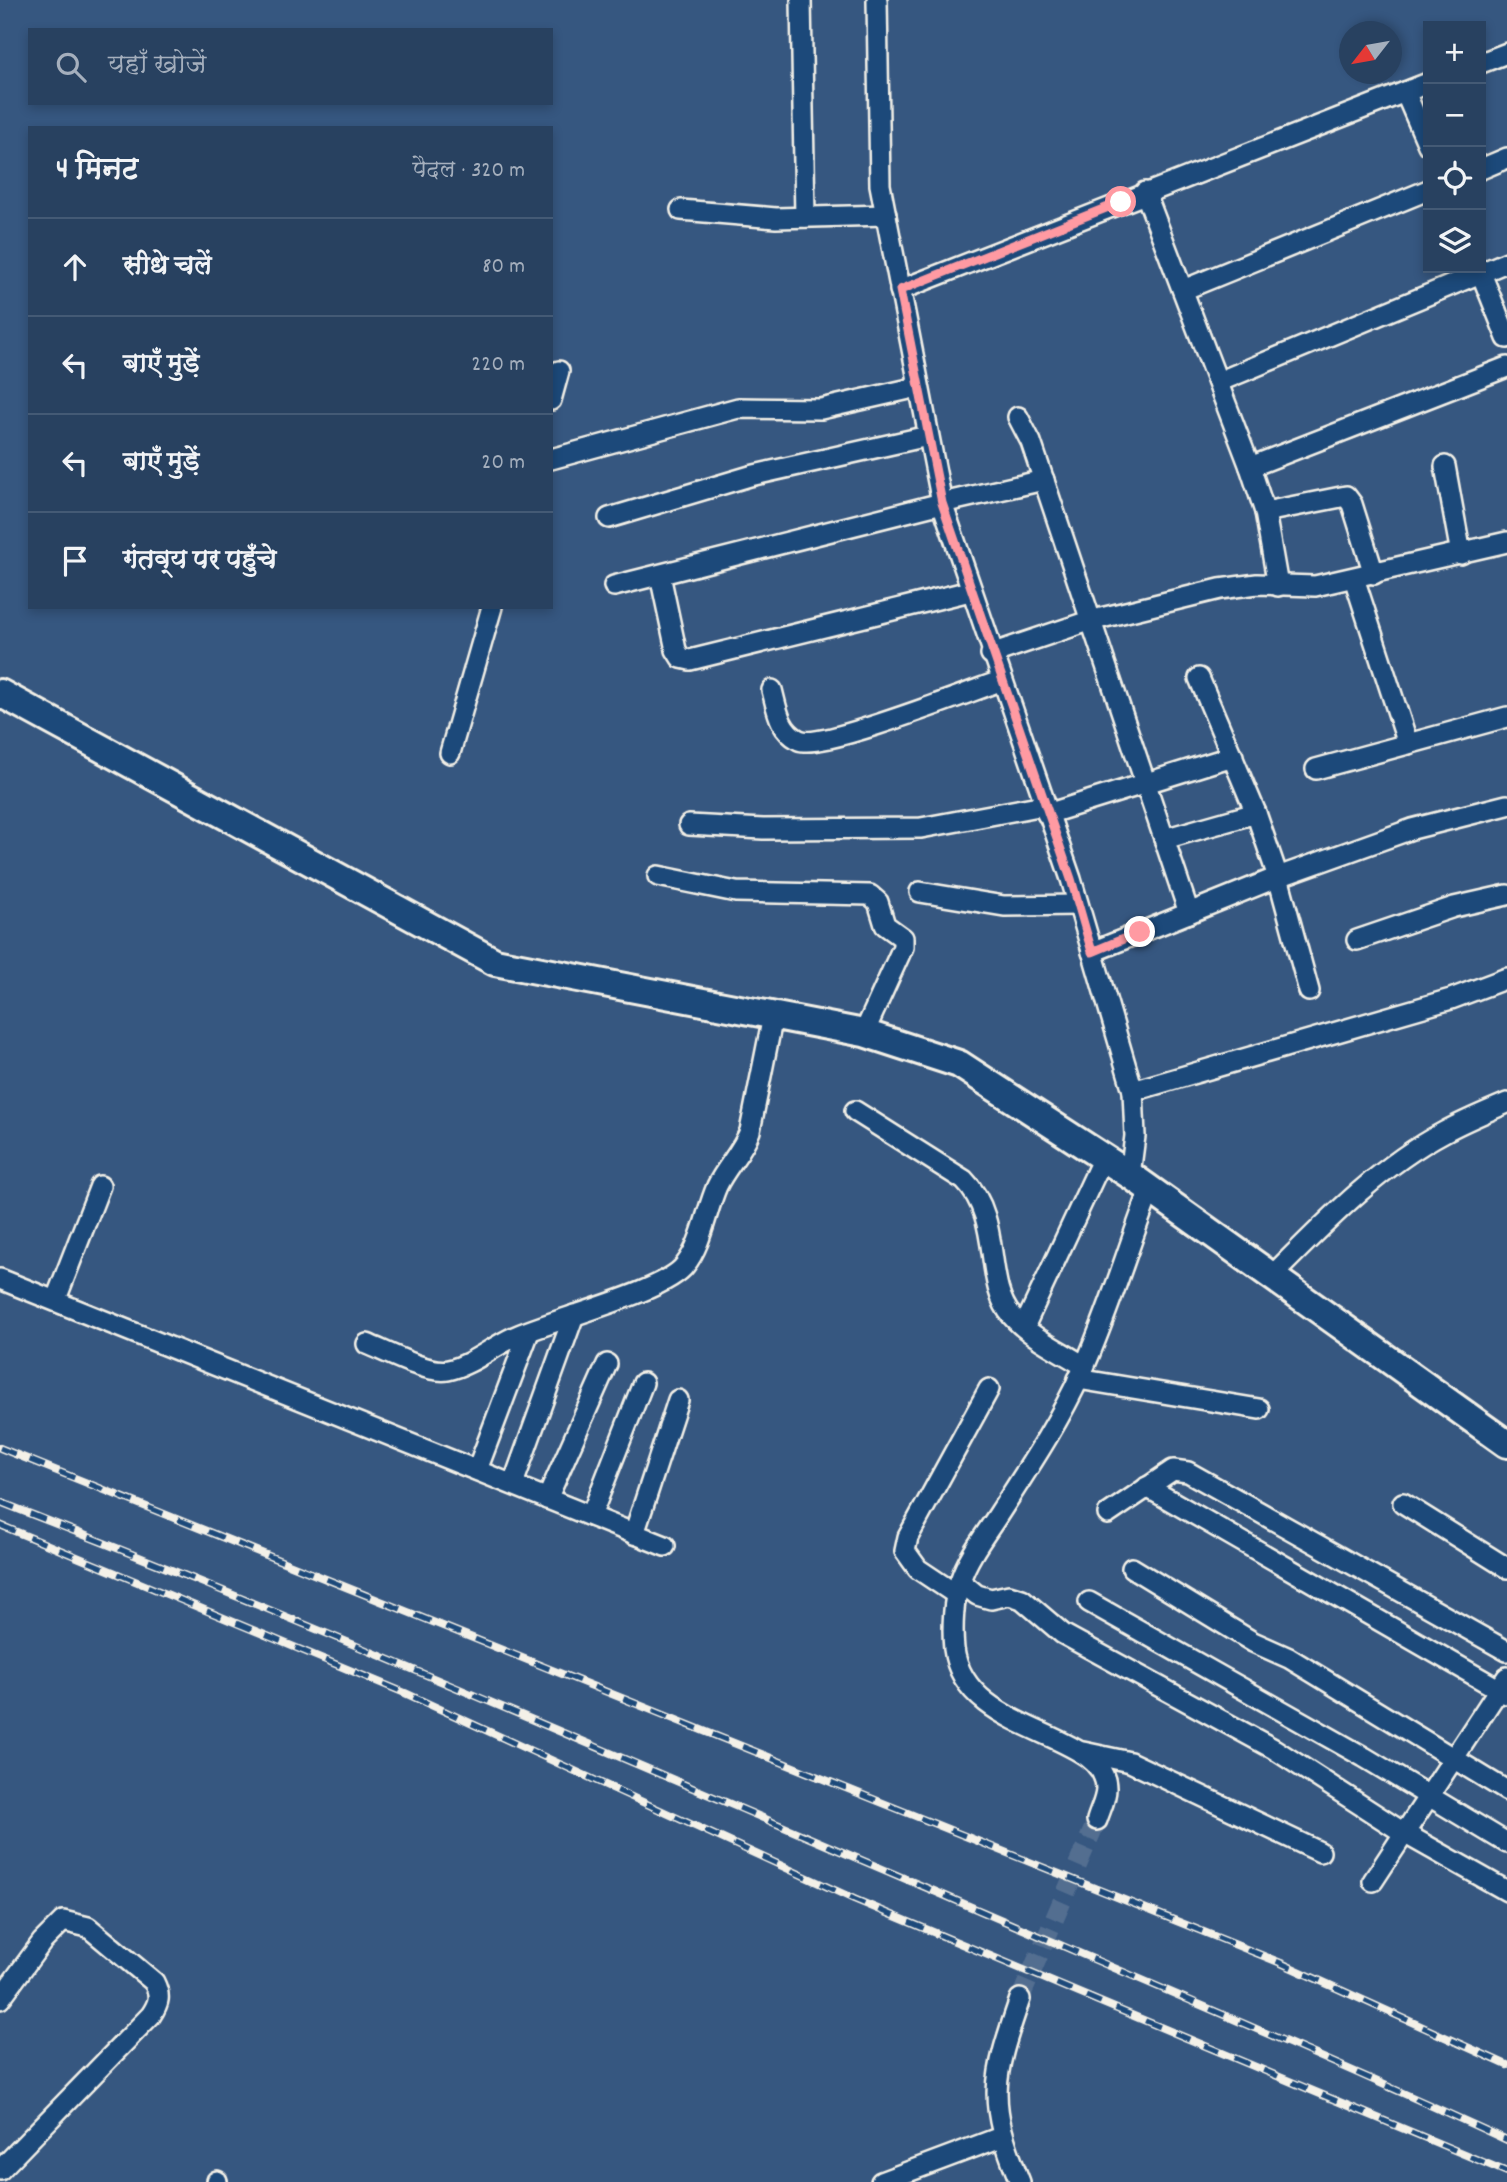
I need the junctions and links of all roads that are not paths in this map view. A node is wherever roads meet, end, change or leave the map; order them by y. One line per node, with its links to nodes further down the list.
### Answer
1 (801, 0): 14 (street)
2 (877, 0): 13 (street)
3 (1507, 53): 4 (street)
4 (1486, 61)
5 (1425, 84): 6 (street)
6 (1405, 92): 7 (street); 10 (street)
7 (1423, 133)
8 (1507, 158): 9 (street)
9 (1486, 167)
10 (1145, 192): 19 (street); 20 (street)
11 (1423, 192): 20 (street)
12 (681, 210): 14 (street)
13 (886, 215): 14 (street); 19 (street)
14 (805, 217)
15 (1507, 262): 16 (street)
16 (1486, 268)
17 (1473, 273): 24 (street)
18 (1481, 273): 21 (street)
19 (900, 290): 25 (street)
20 (1183, 290): 24 (street)
21 (1507, 338)
22 (1507, 367): 31 (street)
23 (559, 371): 26 (street)
24 (1218, 382): 31 (street)
25 (918, 387): 28 (street); 29 (street)
26 (553, 393)
27 (1018, 417): 32 (street)
28 (928, 436): 33 (street); 35 (street)
29 (553, 457)
30 (1445, 466): 37 (street)
31 (1250, 467): 34 (street)
32 (1044, 481): 33 (street); 45 (street)
33 (942, 503): 39 (street); 43 (street)
34 (1265, 512): 38 (street); 42 (street)
35 (609, 518)
36 (1507, 542): 37 (street)
37 (1461, 554): 38 (street)
38 (1374, 574): 40 (street)
39 (660, 575): 41 (street); 43 (street)
40 (1354, 579): 42 (street); 52 (street)
41 (614, 586)
42 (1278, 586): 45 (street)
43 (970, 591): 46 (street)
44 (491, 609): 53 (street)
45 (1089, 621): 46 (street); 56 (street)
46 (991, 654): 48 (street)
47 (1199, 678): 54 (street)
48 (1000, 681): 49 (street); 58 (street)
49 (772, 690)
50 (0, 693): 72 (main road)
51 (1507, 717): 52 (street)
52 (1408, 744): 55 (street)
53 (450, 753)
54 (1233, 756): 56 (street); 59 (street)
55 (1316, 769)
56 (1145, 784): 58 (street); 61 (street)
57 (1507, 805): 63 (street)
58 (1045, 810): 60 (street); 66 (street)
59 (1256, 813): 61 (street); 63 (street)
60 (689, 825)
61 (1164, 839): 67 (street)
62 (658, 876): 73 (street)
63 (1278, 877): 67 (street); 71 (street)
64 (920, 892): 66 (street)
65 (1507, 895): 68 (street)
66 (1078, 905): 69 (street)
67 (1189, 913): 69 (street)
68 (1357, 940)
69 (1092, 952): 74 (street)
70 (1507, 978): 74 (street)
71 (1309, 991)
72 (773, 1016): 73 (main road); 83 (street)
73 (864, 1033): 77 (main road)
74 (1133, 1091): 78 (street)
75 (1507, 1102): 80 (street)
76 (855, 1111): 84 (street)
77 (1103, 1158): 78 (main road); 84 (street)
78 (1140, 1182): 80 (main road); 88 (street)
79 (100, 1186): 82 (street)
80 (1271, 1277): 93 (main road)
81 (0, 1279): 82 (street)
82 (56, 1299): 94 (street)
83 (574, 1315): 85 (street); 95 (street)
84 (1024, 1327): 88 (street)
85 (529, 1332): 86 (street); 94 (street)
86 (368, 1344)
87 (607, 1364): 97 (street)
88 (1081, 1372): 92 (street); 105 (street)
89 (643, 1383): 100 (street)
90 (989, 1389): 105 (street)
91 (678, 1401): 101 (street)
92 (1259, 1409)
93 (1507, 1444)
94 (477, 1470): 95 (street)
95 (513, 1485): 97 (street)
96 (1147, 1487): 99 (street); 107 (street); 108 (street)
97 (547, 1499): 100 (street)
98 (1403, 1503): 104 (street)
99 (1108, 1514)
100 (591, 1516): 101 (street)
101 (634, 1534): 102 (street)
102 (665, 1546)
103 (1132, 1568): 110 (street)
104 (1507, 1568)
105 (957, 1595): 109 (street); 114 (street)
106 (1088, 1602): 112 (street)
107 (1507, 1650)
108 (1504, 1686): 110 (street)
109 (1083, 1752): 113 (street); 116 (street)
110 (1451, 1759): 111 (street); 112 (street)
111 (1507, 1791)
112 (1427, 1797): 114 (street); 115 (street)
113 (1097, 1820)
114 (1404, 1833): 117 (street); 118 (street)
115 (1507, 1843)
116 (1320, 1852)
117 (1373, 1881)
118 (1507, 1891)
119 (0, 1998): 122 (street)
120 (1020, 1999): 121 (street)
121 (1001, 2137): 123 (street); 124 (street)
122 (0, 2170)
123 (881, 2182)
124 (1020, 2182)

